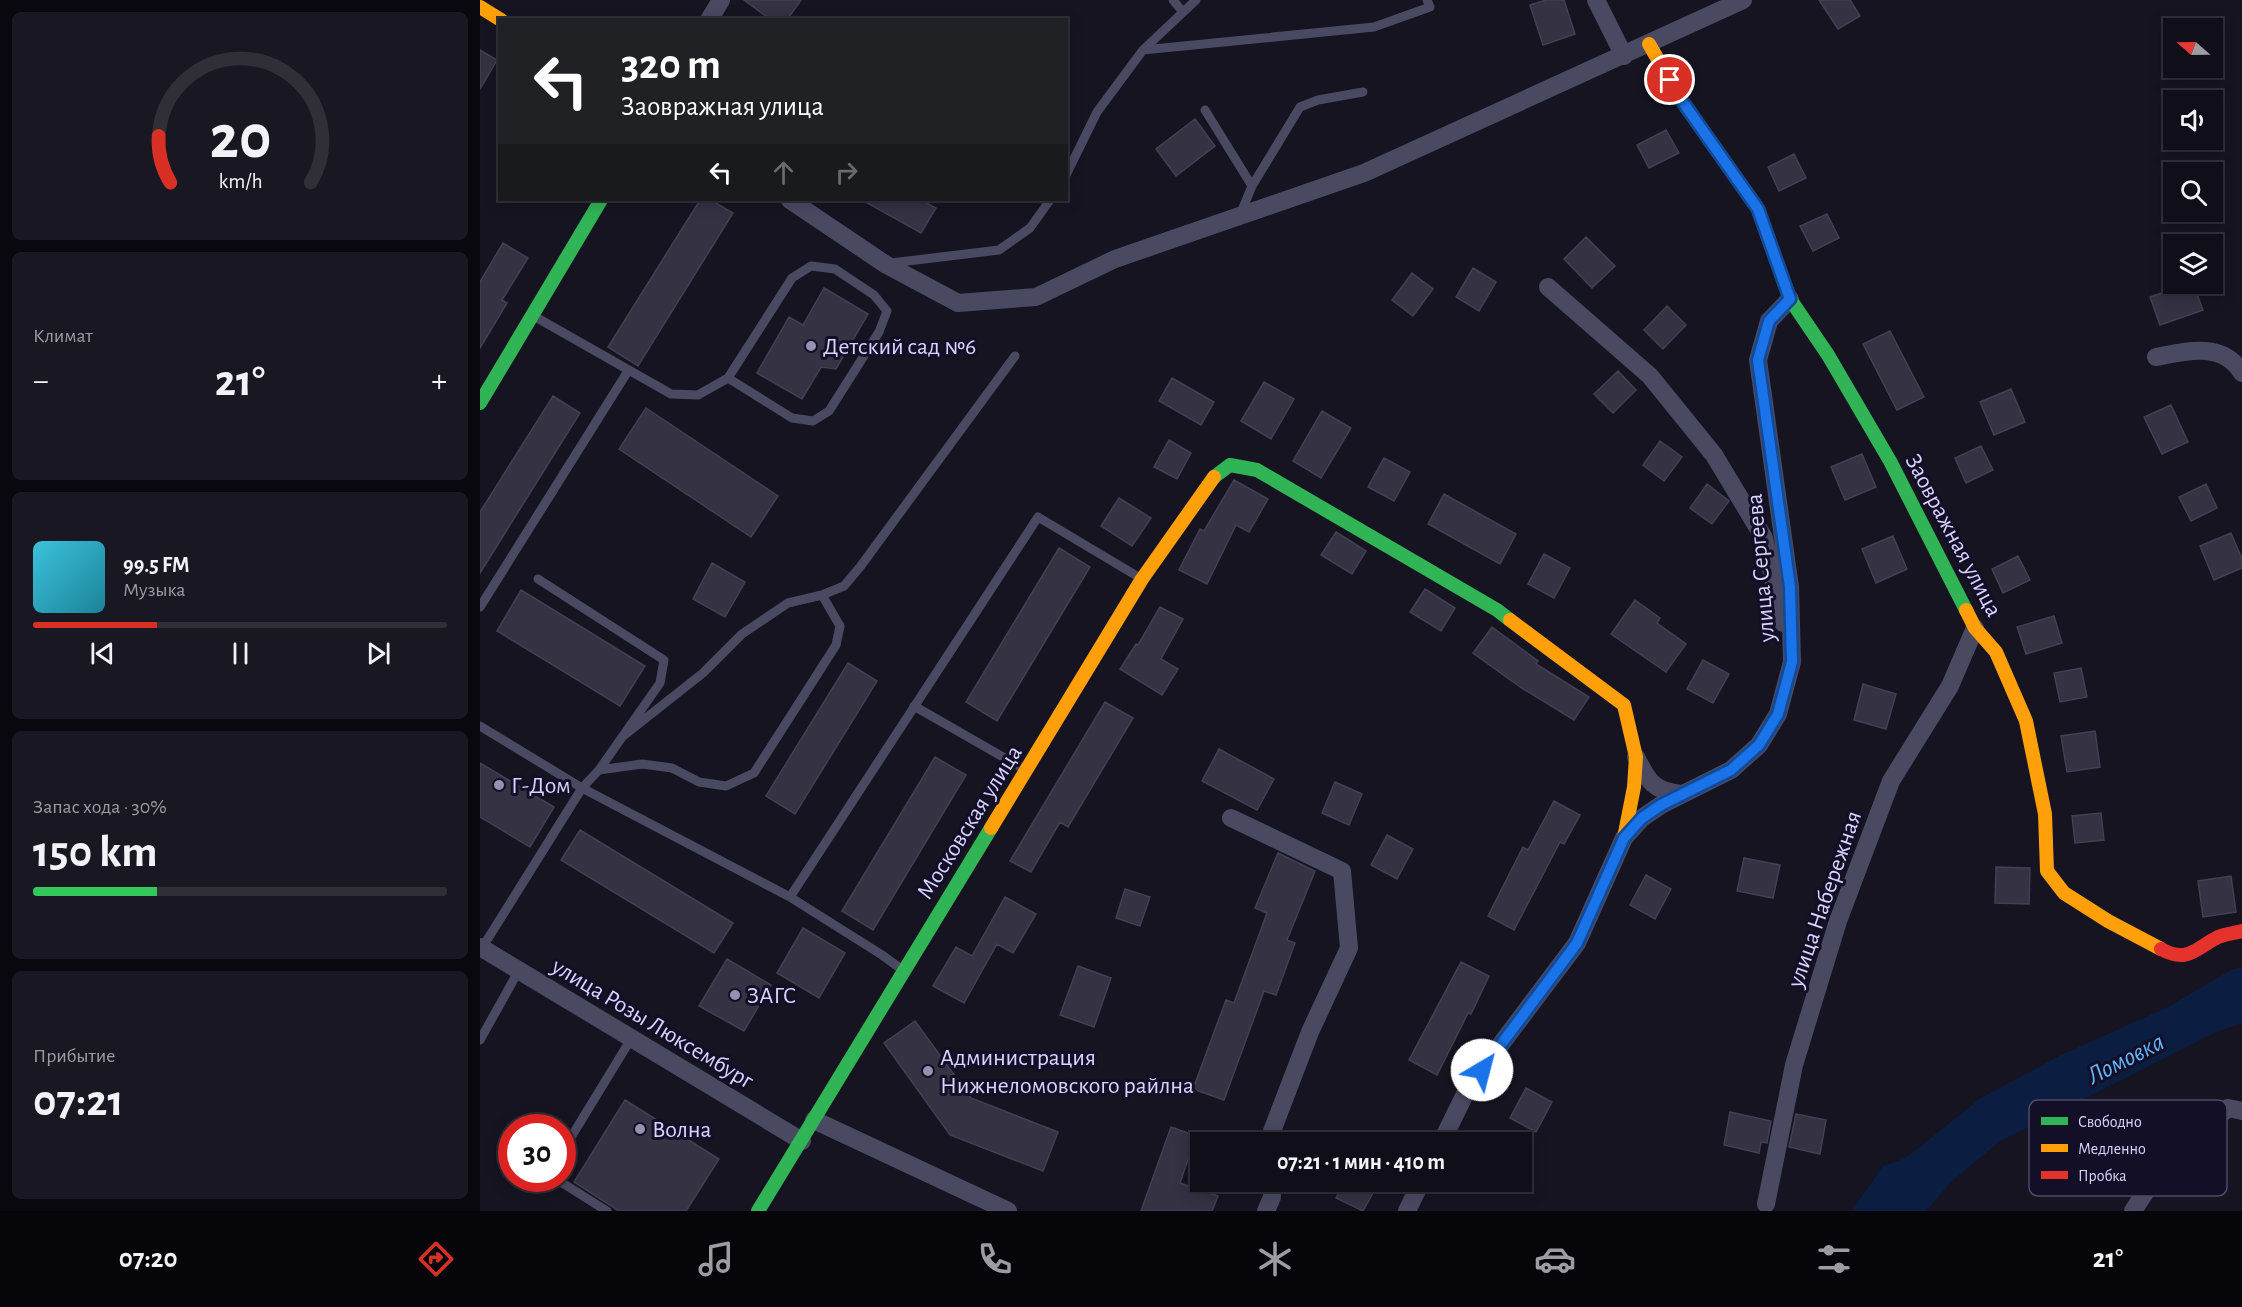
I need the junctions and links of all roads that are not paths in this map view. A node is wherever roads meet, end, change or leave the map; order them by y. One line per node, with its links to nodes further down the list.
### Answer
1 (721, 0): 10 (street)
2 (1173, 0): 8 (lane)
3 (1196, 0): 8 (lane)
4 (1427, 0): 12 (lane)
5 (1596, 0): 13 (street)
6 (1743, 0): 11 (street)
7 (480, 7): 9 (street)
8 (1182, 11): 12 (lane)
9 (498, 18)
10 (710, 18)
11 (1649, 44): 13 (street); 24 (street, Заовражная улица)
12 (1143, 50): 16 (lane)
13 (1624, 56): 21 (street)
14 (1364, 92): 17 (lane)
15 (1205, 110): 17 (lane)
16 (1068, 170)
17 (1251, 186): 21 (lane)
18 (600, 201): 25 (street)
19 (791, 201): 22 (street)
20 (1049, 201): 22 (lane)
21 (1240, 215): 22 (street)
22 (885, 264)
23 (1548, 287): 37 (street)
24 (1790, 299): 36 (street, Заовражная улица); 37 (street, улица Сергеева)
25 (532, 315): 28 (lane); 31 (street)
26 (1015, 356): 34 (lane)
27 (2156, 357): 29 (street)
28 (628, 371): 30 (lane); 35 (lane)
29 (2242, 372)
30 (728, 378): 30 (lane)
31 (480, 403)
32 (538, 579): 40 (lane)
33 (1142, 579): 38 (lane); 41 (street, Московская улица); 43 (street, Московская улица)
34 (822, 596): 40 (lane); 42 (lane)
35 (480, 607)
36 (1975, 628): 49 (street, Заовражная улица); 66 (street, улица Набережная)
37 (1792, 662): 45 (street, улица Сергеева)
38 (914, 706): 43 (lane); 48 (lane)
39 (480, 726): 44 (lane)
40 (622, 737): 42 (lane)
41 (1636, 757): 45 (street); 47 (street)
42 (599, 770): 44 (lane)
43 (1027, 771): 52 (street, Московская улица)
44 (582, 788): 48 (lane); 50 (lane)
45 (1681, 794): 47 (street, улица Сергеева)
46 (1231, 818): 59 (street)
47 (1624, 838): 60 (street, улица Сергеева)
48 (790, 897): 52 (lane)
49 (2242, 931)
50 (481, 947): 51 (street, улица Розы Люксембург)
51 (519, 970): 53 (street, улица Розы Люксембург); 54 (lane)
52 (904, 971): 57 (street, Московская улица)
53 (631, 1039): 58 (lane); 61 (street, улица Розы Люксембург)
54 (480, 1040)
55 (2227, 1109): 56 (street)
56 (2242, 1111)
57 (814, 1120): 61 (street, Московская улица); 69 (street)
58 (576, 1129)
59 (1272, 1132)
60 (1446, 1132)
61 (802, 1141): 68 (street, Московская улица)
62 (576, 1192): 67 (lane)
63 (1272, 1192): 70 (street)
64 (1416, 1192): 71 (street)
65 (2143, 1196): 72 (street)
66 (1766, 1204)
67 (607, 1211)
68 (758, 1211)
69 (1008, 1211)
70 (1266, 1211)
71 (1407, 1211)
72 (2133, 1211)

